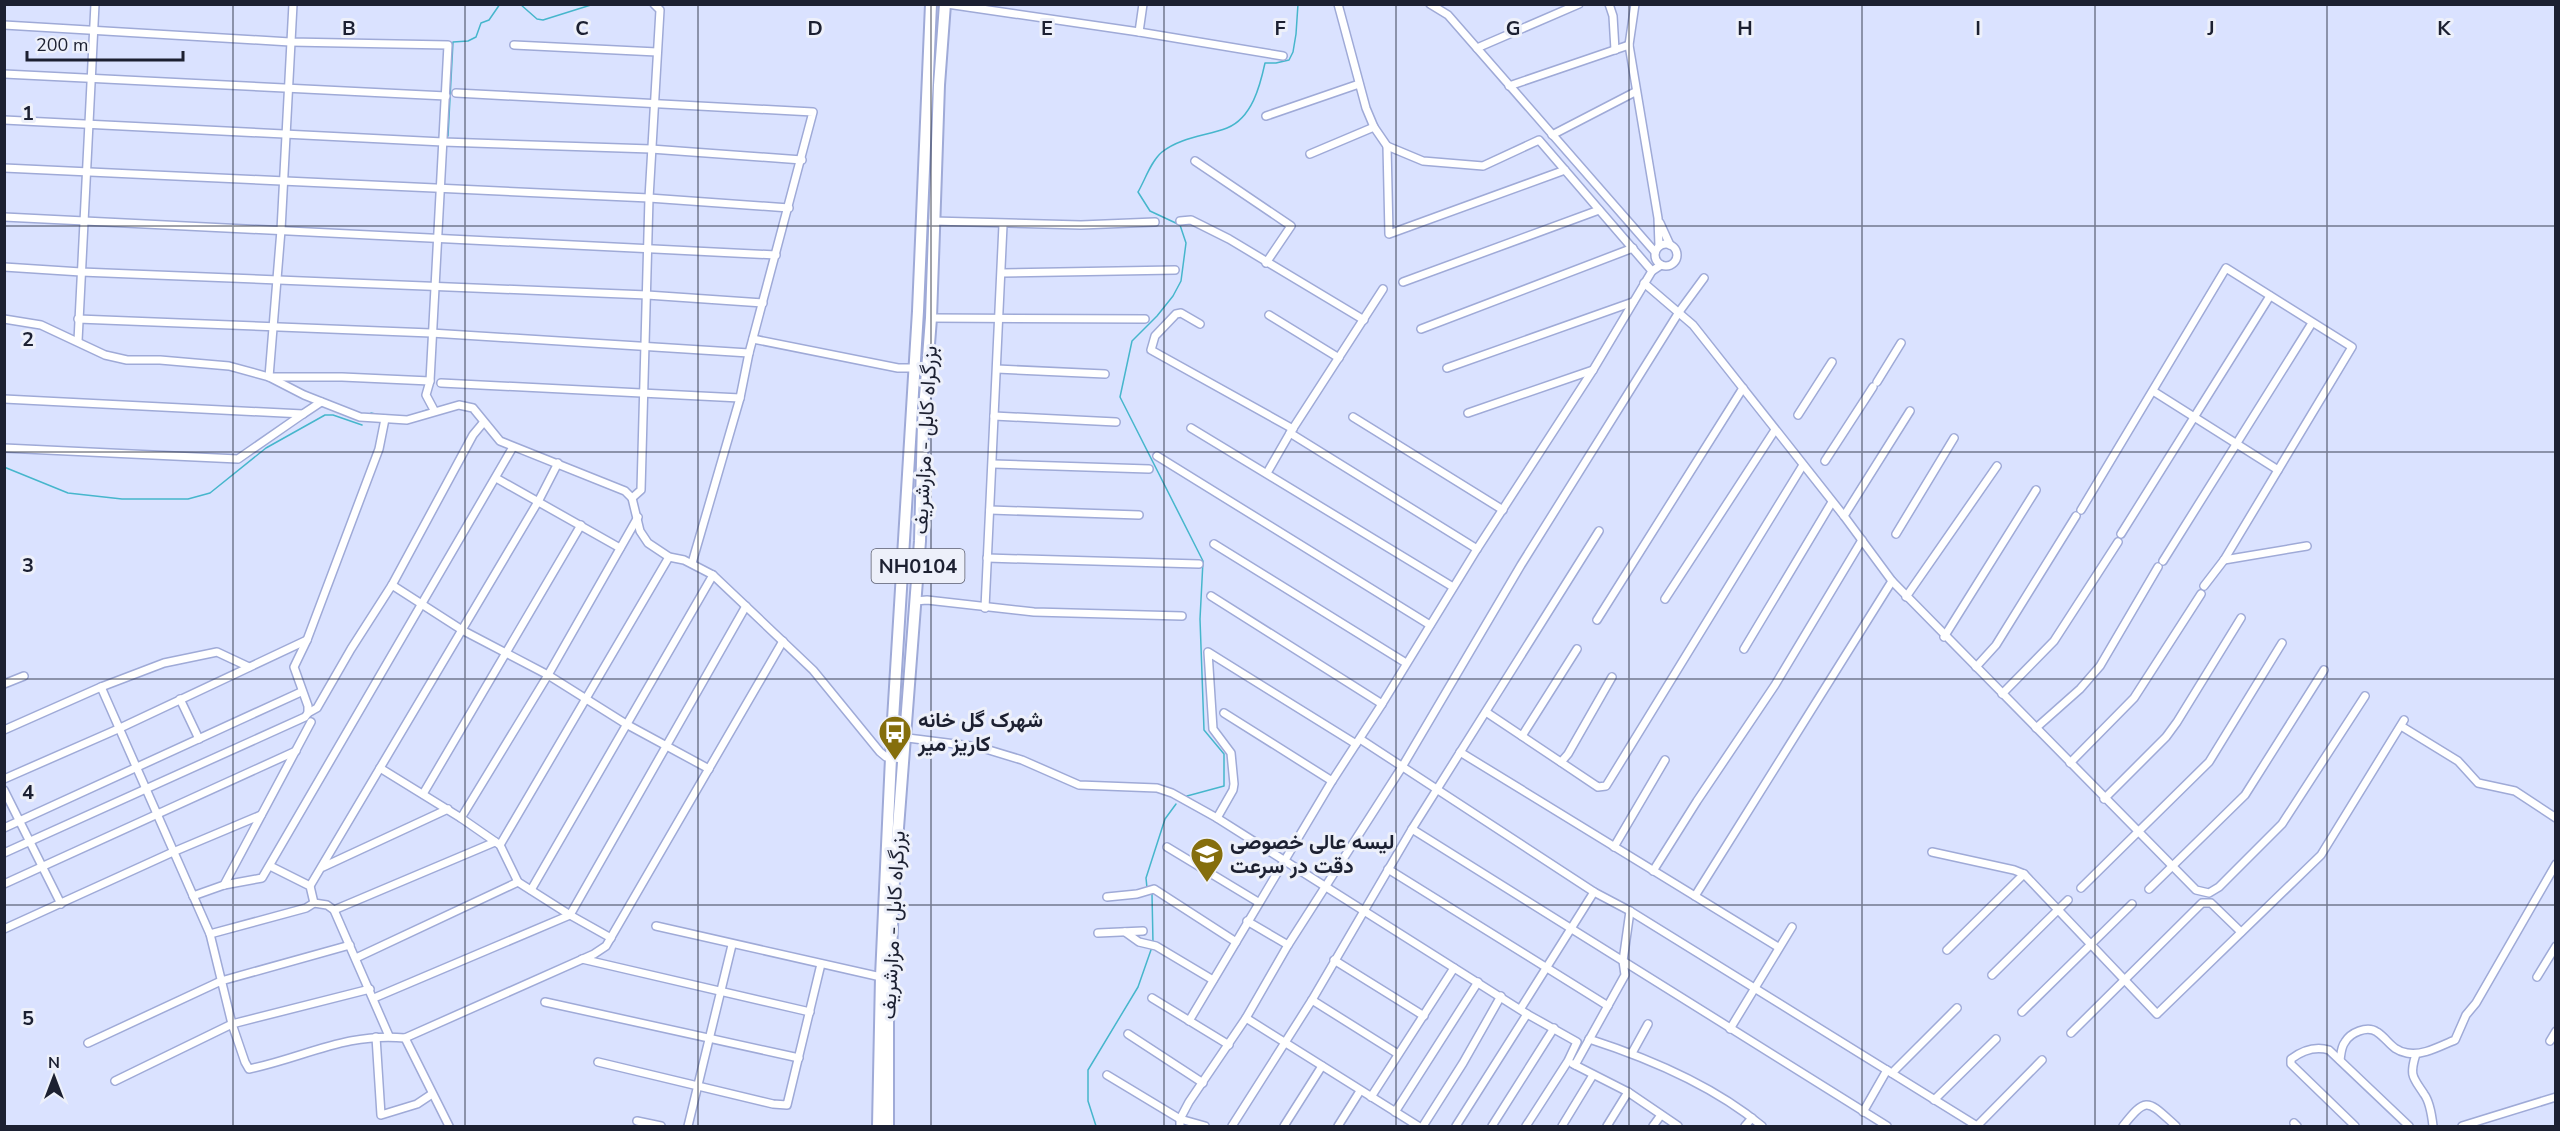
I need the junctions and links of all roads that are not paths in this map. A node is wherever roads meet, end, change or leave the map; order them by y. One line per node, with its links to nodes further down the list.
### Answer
1 (95, 4): 13 (street)
2 (292, 4): 15 (street)
3 (654, 4): 20 (street)
4 (931, 4): 102 (highway, بزرگراه کابل - مزارشریف / NH0104)
5 (946, 4): 14 (street); 53 (highway, بزرگراه کابل - مزارشریف / NH0104)
6 (1143, 4): 14 (street)
7 (1338, 4): 24 (street)
8 (1430, 4): 18 (street)
9 (1579, 4): 18 (street)
10 (1609, 4): 19 (street)
11 (1635, 4): 17 (street)
12 (4, 25): 13 (street)
13 (92, 32): 15 (street); 23 (street)
14 (1139, 32): 21 (street)
15 (290, 42): 26 (street); 29 (street)
16 (514, 45): 20 (street)
17 (1629, 45): 19 (street); 27 (street)
18 (1477, 48): 25 (street)
19 (1615, 50): 25 (street)
20 (657, 52): 30 (street)
21 (1283, 56)
22 (4, 74): 23 (street)
23 (91, 77): 26 (street); 33 (street)
24 (1359, 84): 31 (street); 34 (street)
25 (1509, 86): 36 (street)
26 (288, 87): 29 (street); 35 (street)
27 (1635, 92): 36 (street); 52 (street)
28 (456, 93): 30 (street)
29 (446, 96): 37 (street)
30 (655, 103): 39 (street); 41 (street)
31 (1266, 116)
32 (4, 120): 33 (street)
33 (89, 124): 35 (street); 45 (street)
34 (1374, 127): 38 (street); 40 (street)
35 (286, 134): 37 (street); 46 (street)
36 (1552, 135): 63 (street)
37 (443, 142): 39 (street); 47 (street)
38 (1387, 146): 44 (street); 44 (street)
39 (651, 149): 41 (street); 48 (street)
40 (1310, 153)
41 (802, 160): 49 (street)
42 (1195, 161): 65 (street)
43 (4, 168): 45 (street)
44 (1565, 170): 50 (street)
45 (86, 172): 46 (street); 55 (street)
46 (283, 182): 47 (street); 58 (street)
47 (441, 190): 48 (street); 59 (street)
48 (649, 198): 49 (street); 61 (street)
49 (789, 208): 64 (street)
50 (1599, 210): 62 (street); 74 (street)
51 (4, 217): 55 (street)
52 (1658, 218): 60 (street); 63 (street)
53 (933, 221): 57 (street); 85 (highway, بزرگراه کابل - مزارشریف / NH0104)
54 (1180, 221): 65 (street)
55 (84, 222): 58 (street); 70 (street)
56 (1155, 222): 57 (street)
57 (1003, 225): 71 (street)
58 (281, 230): 59 (street); 73 (street)
59 (438, 237): 61 (street); 76 (street)
60 (1670, 245): 63 (street); 66 (street)
61 (648, 247): 64 (street); 78 (street)
62 (1633, 248): 69 (street); 93 (street)
63 (1657, 249): 66 (street)
64 (776, 255): 81 (street)
65 (1266, 263): 89 (street)
66 (1661, 265): 69 (street)
67 (4, 267): 70 (street)
68 (1174, 270): 71 (street)
69 (1652, 271): 75 (street)
70 (81, 272): 73 (street); 84 (street)
71 (1002, 273): 87 (street)
72 (1704, 278): 82 (street)
73 (277, 280): 76 (street); 92 (street)
74 (1403, 282)
75 (1644, 283): 80 (street); 82 (street)
76 (436, 286): 78 (street); 94 (street)
77 (1383, 289): 89 (street)
78 (646, 295): 81 (street); 98 (street)
79 (2270, 296): 90 (street); 111 (street); 123 (street)
80 (1633, 302): 103 (street); 105 (street)
81 (763, 303): 95 (street)
82 (1679, 312): 110 (street); 227 (street)
83 (1269, 315): 100 (street)
84 (78, 318): 92 (street); 96 (street)
85 (931, 318): 87 (street); 175 (highway, بزرگراه کابل - مزارشریف / NH0104)
86 (4, 319): 96 (street)
87 (998, 319): 88 (street); 104 (street)
88 (1145, 319)
89 (1364, 320): 100 (street)
90 (2312, 323): 131 (street); 141 (street)
91 (1200, 324): 129 (street)
92 (273, 325): 94 (street); 107 (street)
93 (1421, 329)
94 (431, 333): 98 (street); 108 (street)
95 (753, 339): 99 (street); 102 (street)
96 (78, 341): 107 (street)
97 (1901, 343): 135 (street)
98 (646, 346): 99 (street); 112 (street)
99 (749, 353): 113 (street)
100 (1339, 358): 129 (street)
101 (1832, 362): 120 (street)
102 (913, 368): 214 (highway, بزرگراه کابل - مزارشریف / NH0104)
103 (1447, 368)
104 (997, 369): 106 (street); 121 (street)
105 (1593, 370): 118 (street); 149 (street)
106 (1105, 374)
107 (269, 377): 108 (street); 115 (street)
108 (430, 381): 116 (street)
109 (441, 383): 112 (street)
110 (1743, 388): 128 (street); 181 (street)
111 (2153, 391): 123 (street); 193 (street)
112 (644, 394): 113 (street); 145 (street)
113 (740, 398): 164 (street)
114 (4, 399): 119 (street)
115 (321, 402): 119 (street); 124 (street)
116 (430, 404): 124 (street); 126 (street)
117 (1910, 411): 151 (street)
118 (1468, 413)
119 (303, 414): 133 (street)
120 (1798, 415)
121 (994, 417): 125 (street); 137 (street)
122 (1353, 417): 149 (street)
123 (2194, 417): 131 (street); 201 (street)
124 (385, 419): 185 (street)
125 (1116, 422)
126 (483, 423): 132 (street); 168 (street)
127 (1191, 428): 142 (street)
128 (1775, 430): 138 (street); 174 (street)
129 (1292, 431): 142 (street); 160 (street)
130 (1954, 438): 155 (street)
131 (2237, 444): 141 (street); 211 (street)
132 (513, 447): 136 (street); 143 (street)
133 (4, 448)
134 (1157, 456): 182 (street)
135 (1825, 461)
136 (558, 463): 145 (street); 146 (street)
137 (993, 464): 140 (street); 148 (street)
138 (1803, 465): 147 (street); 225 (street)
139 (1997, 466): 173 (street)
140 (1149, 469)
141 (2278, 470): 163 (street)
142 (1267, 473): 170 (street)
143 (496, 478): 146 (street); 176 (street)
144 (2036, 490): 184 (street)
145 (632, 498): 152 (street)
146 (539, 500): 153 (street); 183 (street)
147 (1832, 502): 151 (street); 189 (street)
148 (990, 510): 150 (street); 162 (street)
149 (1503, 510): 160 (street)
150 (1139, 515)
151 (1844, 516): 156 (street)
152 (638, 517): 159 (street); 161 (street)
153 (581, 525): 159 (street); 190 (street)
154 (1599, 531): 206 (street)
155 (1896, 534)
156 (1862, 540): 167 (street); 262 (street)
157 (1214, 544): 191 (street)
158 (2307, 546): 163 (street)
159 (620, 548): 195 (street)
160 (1477, 549): 170 (street)
161 (669, 557): 164 (street); 204 (street)
162 (987, 558): 165 (street); 178 (street)
163 (2224, 560): 169 (street)
164 (692, 563): 166 (street)
165 (1199, 564)
166 (713, 575): 177 (street); 210 (street)
167 (1892, 581): 173 (street); 275 (street)
168 (392, 585): 176 (street); 207 (street)
169 (2204, 586)
170 (1453, 587): 182 (street)
171 (2201, 594): 226 (street)
172 (1210, 596): 205 (street)
173 (1906, 597): 184 (street)
174 (1665, 599)
175 (915, 601): 178 (street); 216 (highway, بزرگراه کابل - مزارشریف / NH0104)
176 (422, 603): 183 (street); 257 (street)
177 (746, 606): 186 (street); 219 (street)
178 (985, 608): 179 (street)
179 (1182, 616)
180 (2241, 618): 237 (street)
181 (1598, 620)
182 (1430, 625): 191 (street)
183 (462, 630): 190 (street); 228 (street)
184 (1944, 637): 193 (street)
185 (307, 640): 192 (street); 200 (street)
186 (783, 641): 222 (street); 230 (street)
187 (2282, 644): 247 (street)
188 (1577, 648): 215 (street)
189 (1744, 648)
190 (505, 652): 195 (street); 236 (street)
191 (1406, 663): 205 (street)
192 (249, 666): 199 (street); 203 (street)
193 (1976, 668): 201 (street)
194 (2324, 670): 259 (street)
195 (548, 675): 204 (street); 241 (street)
196 (24, 676): 198 (street)
197 (1612, 677): 225 (street)
198 (4, 684)
199 (101, 687): 212 (street); 213 (street)
200 (301, 692): 207 (street); 217 (street)
201 (2002, 694): 211 (street)
202 (2365, 696): 259 (street)
203 (180, 699): 212 (street); 217 (street)
204 (587, 699): 210 (street); 249 (street)
205 (1382, 704): 218 (street)
206 (1486, 712): 215 (street); 221 (street)
207 (308, 713): 233 (street)
208 (1224, 713): 232 (street)
209 (312, 722): 220 (street)
210 (626, 724): 219 (street); 272 (street)
211 (2036, 728): 226 (street)
212 (118, 729): 229 (street); 231 (street)
213 (4, 730)
214 (892, 736): 216 (street); 222 (highway, بزرگراه کابل - مزارشریف / NH0104)
215 (1522, 736): 225 (street)
216 (904, 738): 223 (highway, بزرگراه کابل - مزارشریف / NH0104); 242 (street)
217 (199, 739): 229 (street)
218 (1358, 742): 227 (street); 232 (street); 242 (street)
219 (668, 746): 230 (street); 286 (street)
220 (296, 751): 239 (street); 240 (street)
221 (1460, 752): 235 (street); 251 (street)
222 (891, 758): 223 (street); 264 (highway, بزرگراه کابل - مزارشریف / NH0104)
223 (903, 759): 264 (highway, بزرگراه کابل - مزارشریف / NH0104)
224 (1665, 760): 251 (street)
225 (1561, 762)
226 (2070, 763): 237 (street)
227 (1402, 767): 235 (street); 269 (street)
228 (380, 768): 236 (street); 258 (street)
229 (136, 769): 233 (street); 244 (street)
230 (709, 769): 297 (street)
231 (4, 779)
232 (1332, 781): 255 (street)
233 (144, 788): 239 (street); 248 (street)
234 (4, 790): 244 (street)
235 (1437, 790): 246 (street); 273 (street)
236 (423, 794): 238 (street)
237 (2104, 799): 247 (street)
238 (448, 809): 241 (street); 258 (street)
239 (157, 815): 252 (street); 260 (street)
240 (261, 815): 252 (street); 267 (street)
241 (462, 818): 249 (street)
242 (1217, 818): 255 (street)
243 (2556, 818): 294 (street)
244 (20, 821): 245 (street); 248 (street)
245 (4, 828)
246 (1412, 830): 261 (street); 291 (street)
247 (2137, 832): 259 (street); 270 (street)
248 (29, 841): 254 (street); 260 (street)
249 (497, 844): 265 (street); 282 (street)
250 (1167, 847): 278 (street)
251 (1614, 847): 262 (street)
252 (173, 852): 274 (street); 280 (street)
253 (1932, 852): 263 (street)
254 (4, 853)
255 (1284, 862): 269 (street); 278 (street)
256 (2556, 864): 357 (street)
257 (270, 866): 267 (street); 268 (street)
258 (323, 867): 268 (street)
259 (2172, 867): 271 (street)
260 (42, 868): 266 (street); 280 (street)
261 (1388, 869): 285 (street); 313 (street)
262 (1653, 871): 275 (street)
263 (2024, 874): 283 (street); 306 (street)
264 (890, 880): 298 (highway, بزرگراه کابل - مزارشریف / NH0104)
265 (518, 882): 272 (street); 307 (street)
266 (4, 885)
267 (224, 885): 274 (street)
268 (310, 886): 279 (street)
269 (1326, 888): 285 (street); 303 (street)
270 (2081, 888)
271 (2149, 889)
272 (531, 890): 286 (street)
273 (1594, 892): 284 (street); 291 (street)
274 (193, 896): 296 (street)
275 (1695, 896): 305 (street)
276 (1107, 897): 299 (street)
277 (2068, 900): 283 (street)
278 (1258, 902): 287 (street)
279 (314, 903): 282 (street); 296 (street)
280 (61, 904): 290 (street)
281 (2132, 904): 300 (street)
282 (334, 910): 301 (street)
283 (2058, 910): 300 (street); 314 (street)
284 (1630, 911): 310 (street); 321 (street)
285 (1364, 912): 309 (street); 312 (street)
286 (570, 915): 297 (street); 325 (street)
287 (1247, 921): 299 (street); 303 (street)
288 (656, 926): 302 (street)
289 (1792, 927): 305 (street)
290 (4, 929)
291 (1571, 930): 310 (street); 313 (street)
292 (1143, 931): 293 (street)
293 (1125, 932): 295 (street); 317 (street)
294 (2241, 932): 318 (street); 318 (street)
295 (1098, 933)
296 (210, 934): 319 (street)
297 (611, 938): 308 (street)
298 (887, 940): 315 (highway, بزرگراه کابل - مزارشریف / NH0104); 364 (highway, بزرگراه کابل - مزارشریف / NH0104)
299 (1236, 942): 317 (street)
300 (2091, 944): 318 (street); 333 (street)
301 (350, 945): 307 (street); 319 (street)
302 (732, 945): 311 (street); 323 (street)
303 (1288, 945): 336 (street)
304 (2556, 946): 316 (street)
305 (1778, 947): 321 (street)
306 (1947, 950)
307 (356, 958): 322 (street)
308 (582, 959): 323 (street); 347 (street)
309 (1334, 960): 327 (street); 335 (street)
310 (1623, 961): 329 (street); 341 (street)
311 (821, 964): 315 (street); 332 (street)
312 (1454, 968): 320 (street); 335 (street)
313 (1546, 969): 329 (street); 330 (street)
314 (1992, 975)
315 (881, 977): 364 (highway, بزرگراه کابل - مزارشریف / NH0104)
316 (2537, 977)
317 (1213, 980): 337 (street)
318 (2125, 980): 343 (street)
319 (221, 981): 338 (street); 353 (street)
320 (1478, 982): 324 (street); 377 (street)
321 (1754, 988): 341 (street); 365 (street)
322 (370, 989): 325 (street); 338 (street)
323 (720, 991): 332 (street); 348 (street)
324 (1501, 996): 330 (street); 394 (street)
325 (374, 998): 345 (street)
326 (1152, 998): 337 (street)
327 (1311, 1000): 352 (street); 356 (street)
328 (545, 1002): 348 (street)
329 (1608, 1006): 349 (street)
330 (1521, 1008): 334 (street)
331 (1957, 1008): 365 (street)
332 (810, 1012): 358 (street)
333 (2022, 1012)
334 (1527, 1014): 340 (street); 395 (street)
335 (1424, 1016): 356 (street)
336 (1246, 1018): 352 (street); 354 (street)
337 (1189, 1021): 354 (street)
338 (232, 1024): 346 (street); 368 (street)
339 (1648, 1024): 355 (street)
340 (1554, 1028): 362 (street); 396 (street)
341 (1730, 1029): 378 (street)
342 (2556, 1031): 351 (street)
343 (2071, 1033)
344 (1128, 1034): 369 (street)
345 (389, 1036): 346 (street); 347 (street)
346 (376, 1037): 373 (street)
347 (405, 1038): 373 (street)
348 (708, 1039): 358 (street); 370 (street)
349 (1589, 1039): 355 (street); 362 (street)
350 (1996, 1039): 376 (street)
351 (2550, 1041)
352 (1284, 1042): 363 (street); 390 (street)
353 (88, 1043)
354 (1229, 1045): 369 (street)
355 (1632, 1053): 380 (street)
356 (1398, 1054): 374 (street)
357 (2416, 1054): 360 (street); 409 (street)
358 (799, 1058): 370 (street)
359 (2042, 1060): 405 (street)
360 (2340, 1060): 383 (street); 408 (street)
361 (598, 1062): 370 (street)
362 (1571, 1063): 367 (street); 397 (street)
363 (1323, 1066): 371 (street); 391 (street)
364 (883, 1067): 387 (highway, بزرگراه کابل - مزارشریف / NH0104); 388 (highway, بزرگراه کابل - مزارشریف / NH0104)
365 (1889, 1072): 376 (street); 378 (street)
366 (1107, 1075): 382 (street)
367 (1593, 1075): 372 (street); 398 (street)
368 (115, 1081)
369 (1203, 1083): 382 (street)
370 (697, 1086): 386 (street)
371 (1360, 1091): 374 (street); 392 (street)
372 (1628, 1092): 379 (street); 399 (street)
373 (432, 1094): 384 (street)
374 (1371, 1097): 377 (street)
375 (2556, 1097): 410 (street)
376 (1934, 1100): 405 (street)
377 (1395, 1112): 393 (street)
378 (1863, 1112): 404 (street)
379 (1661, 1115): 400 (street); 401 (street)
380 (1752, 1118): 402 (street); 403 (street)
381 (637, 1121): 385 (street)
382 (1180, 1123): 389 (street)
383 (2350, 1125)
384 (448, 1126)
385 (661, 1126)
386 (688, 1126)
387 (878, 1126)
388 (888, 1126)
389 (1205, 1126)
390 (1232, 1126)
391 (1284, 1126)
392 (1338, 1126)
393 (1418, 1126)
394 (1423, 1126)
395 (1456, 1126)
396 (1492, 1126)
397 (1526, 1126)
398 (1562, 1126)
399 (1607, 1126)
400 (1653, 1126)
401 (1678, 1126)
402 (1746, 1126)
403 (1762, 1126)
404 (1887, 1126)
405 (1977, 1126)
406 (2123, 1126): 407 (street)
407 (2176, 1126)
408 (2409, 1126)
409 (2433, 1126)
410 (2462, 1126)

